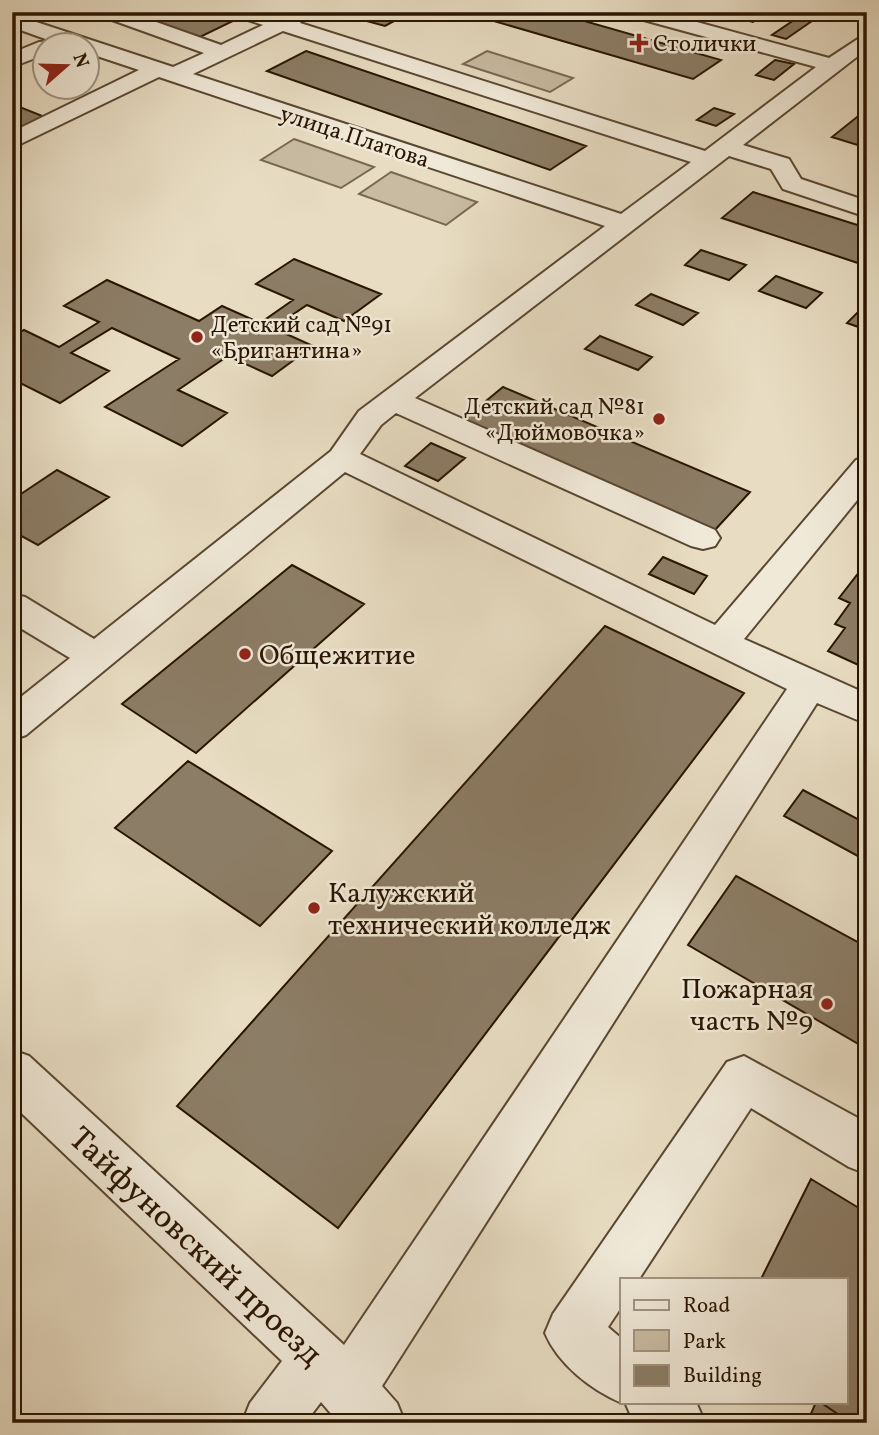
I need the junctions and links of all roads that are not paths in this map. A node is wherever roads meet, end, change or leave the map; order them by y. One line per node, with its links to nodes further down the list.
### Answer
1 (108, 12): 11 (street)
2 (243, 12): 6 (street)
3 (307, 12): 6 (street)
4 (636, 12): 13 (street)
5 (12, 20): 7 (street, улица Платова)
6 (280, 25): 11 (street); 16 (street)
7 (33, 32)
8 (867, 39): 13 (street)
9 (32, 52): 12 (street)
10 (102, 52): 14 (street, улица Платова)
11 (222, 52): 14 (street)
12 (12, 61)
13 (832, 65): 16 (street)
14 (163, 73): 15 (street); 18 (street, улица Платова)
15 (12, 141)
16 (718, 154): 17 (street); 18 (street)
17 (867, 209)
18 (624, 224): 19 (street)
19 (393, 400): 20 (street); 22 (street)
20 (342, 458): 24 (street); 25 (street)
21 (867, 467): 24 (street)
22 (703, 538)
23 (12, 606): 25 (street)
24 (720, 643): 26 (street)
25 (98, 658): 28 (street)
26 (810, 684): 27 (street); 32 (street)
27 (867, 710)
28 (12, 724)
29 (12, 1072): 32 (street, Тайфуновский проезд)
30 (867, 1150): 31 (street)
31 (620, 1373)
32 (348, 1390): 34 (street)
33 (655, 1404): 35 (street)
34 (270, 1423)
35 (677, 1423)

